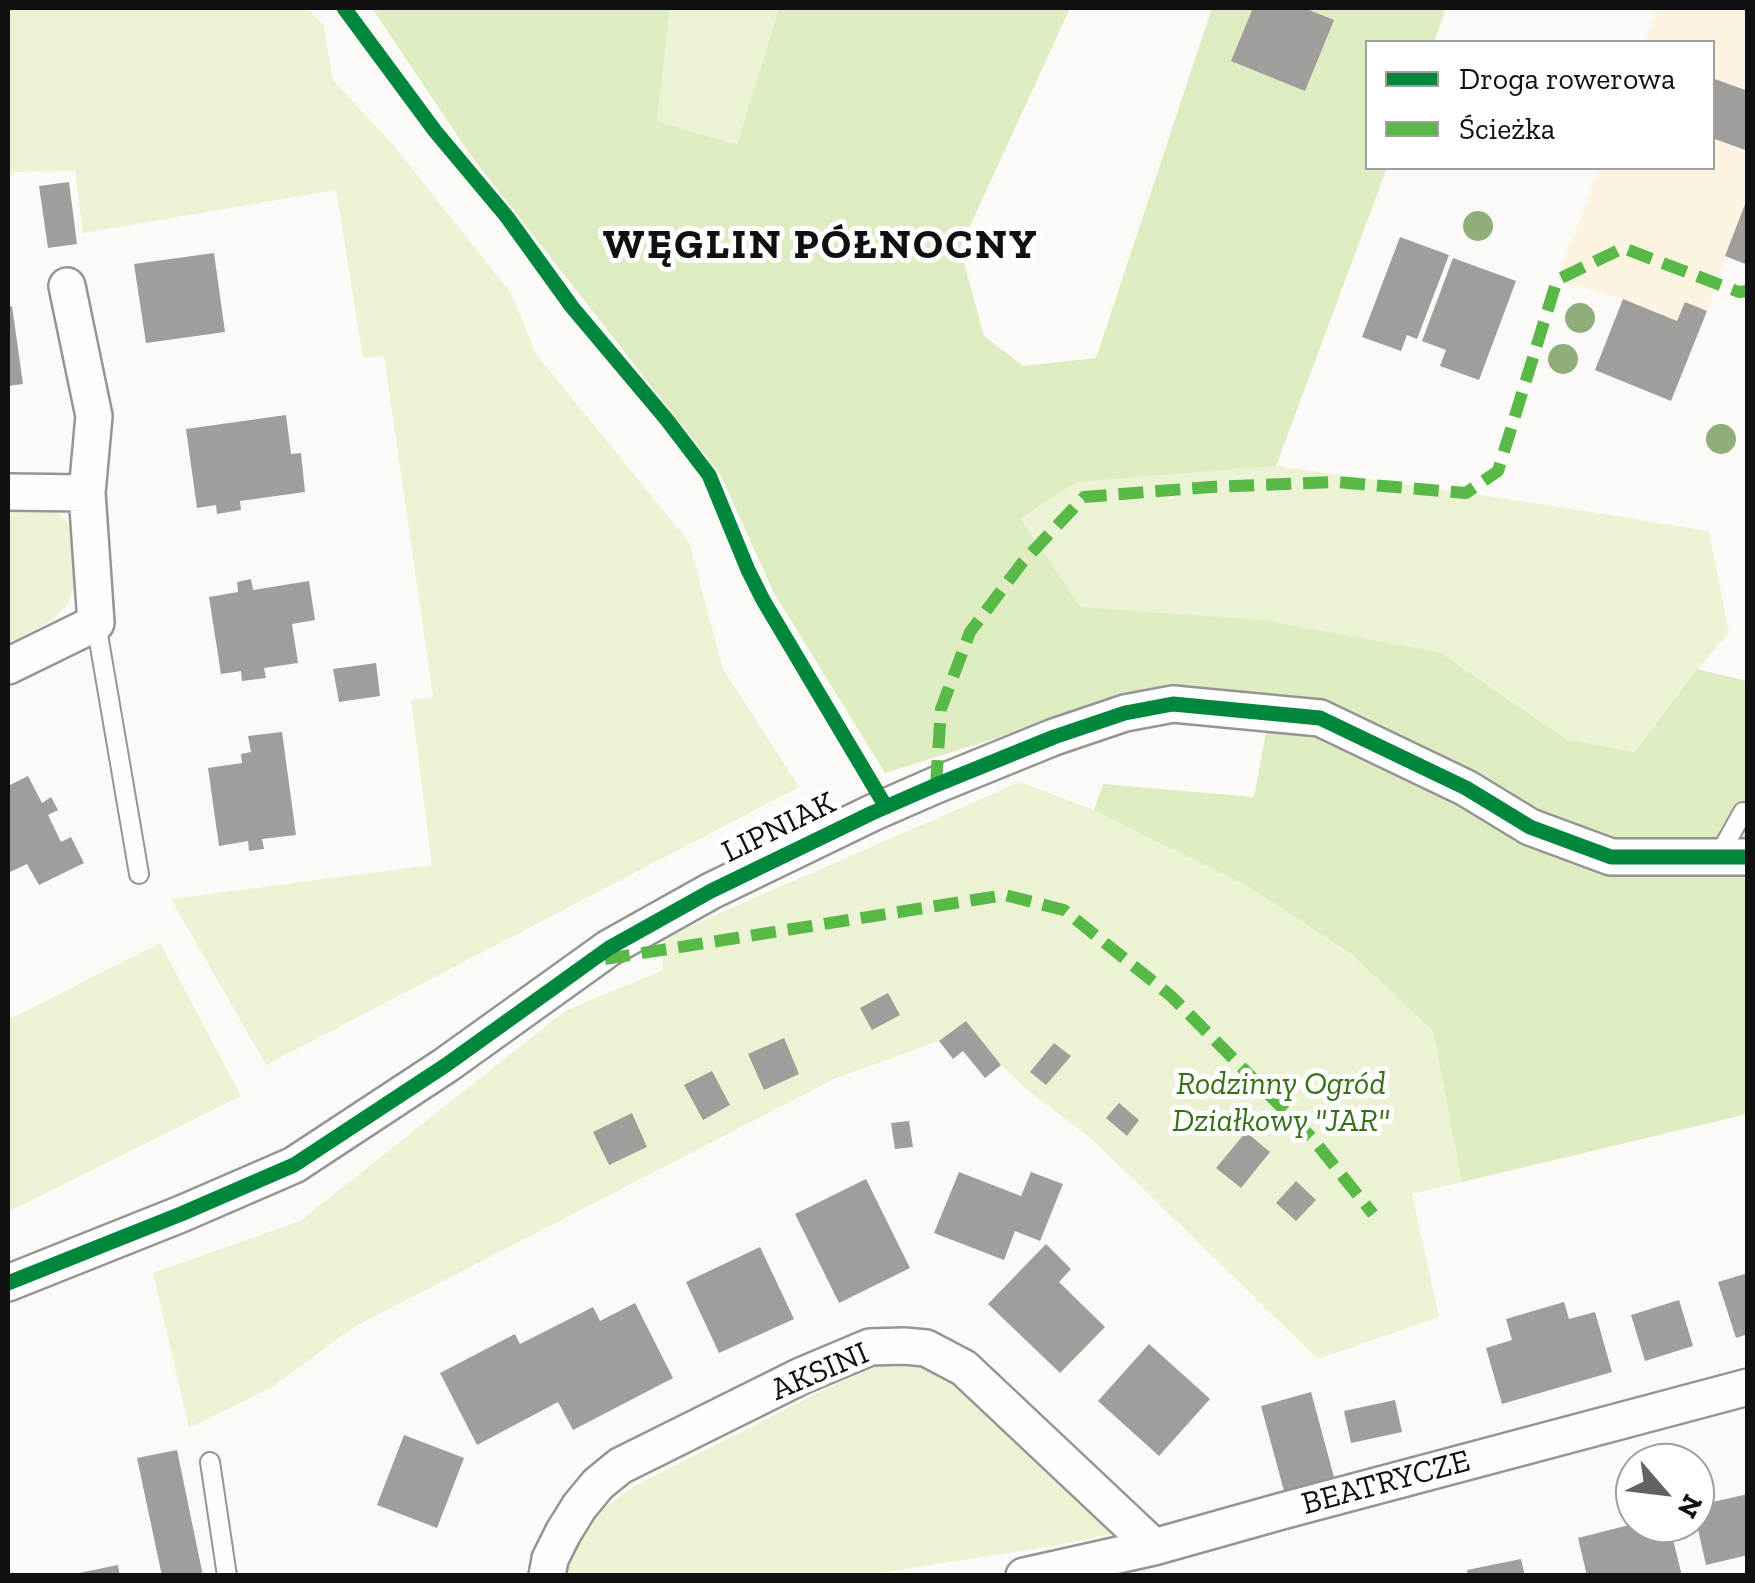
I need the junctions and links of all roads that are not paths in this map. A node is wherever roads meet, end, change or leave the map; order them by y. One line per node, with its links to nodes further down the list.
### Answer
1 (67, 286): 3 (street)
2 (8, 492): 3 (street)
3 (87, 493): 4 (street)
4 (96, 623): 5 (street); 8 (lane)
5 (8, 666)
6 (1743, 812): 7 (lane)
7 (1733, 857): 9 (street, LIPNIAK)
8 (139, 874)
9 (8, 1283)
10 (1748, 1387): 12 (street, BEATRYCZE)
11 (210, 1462): 13 (lane)
12 (1154, 1547): 14 (street, AKSINI); 15 (street, BEATRYCZE)
13 (227, 1576)
14 (547, 1576)
15 (1024, 1576)

